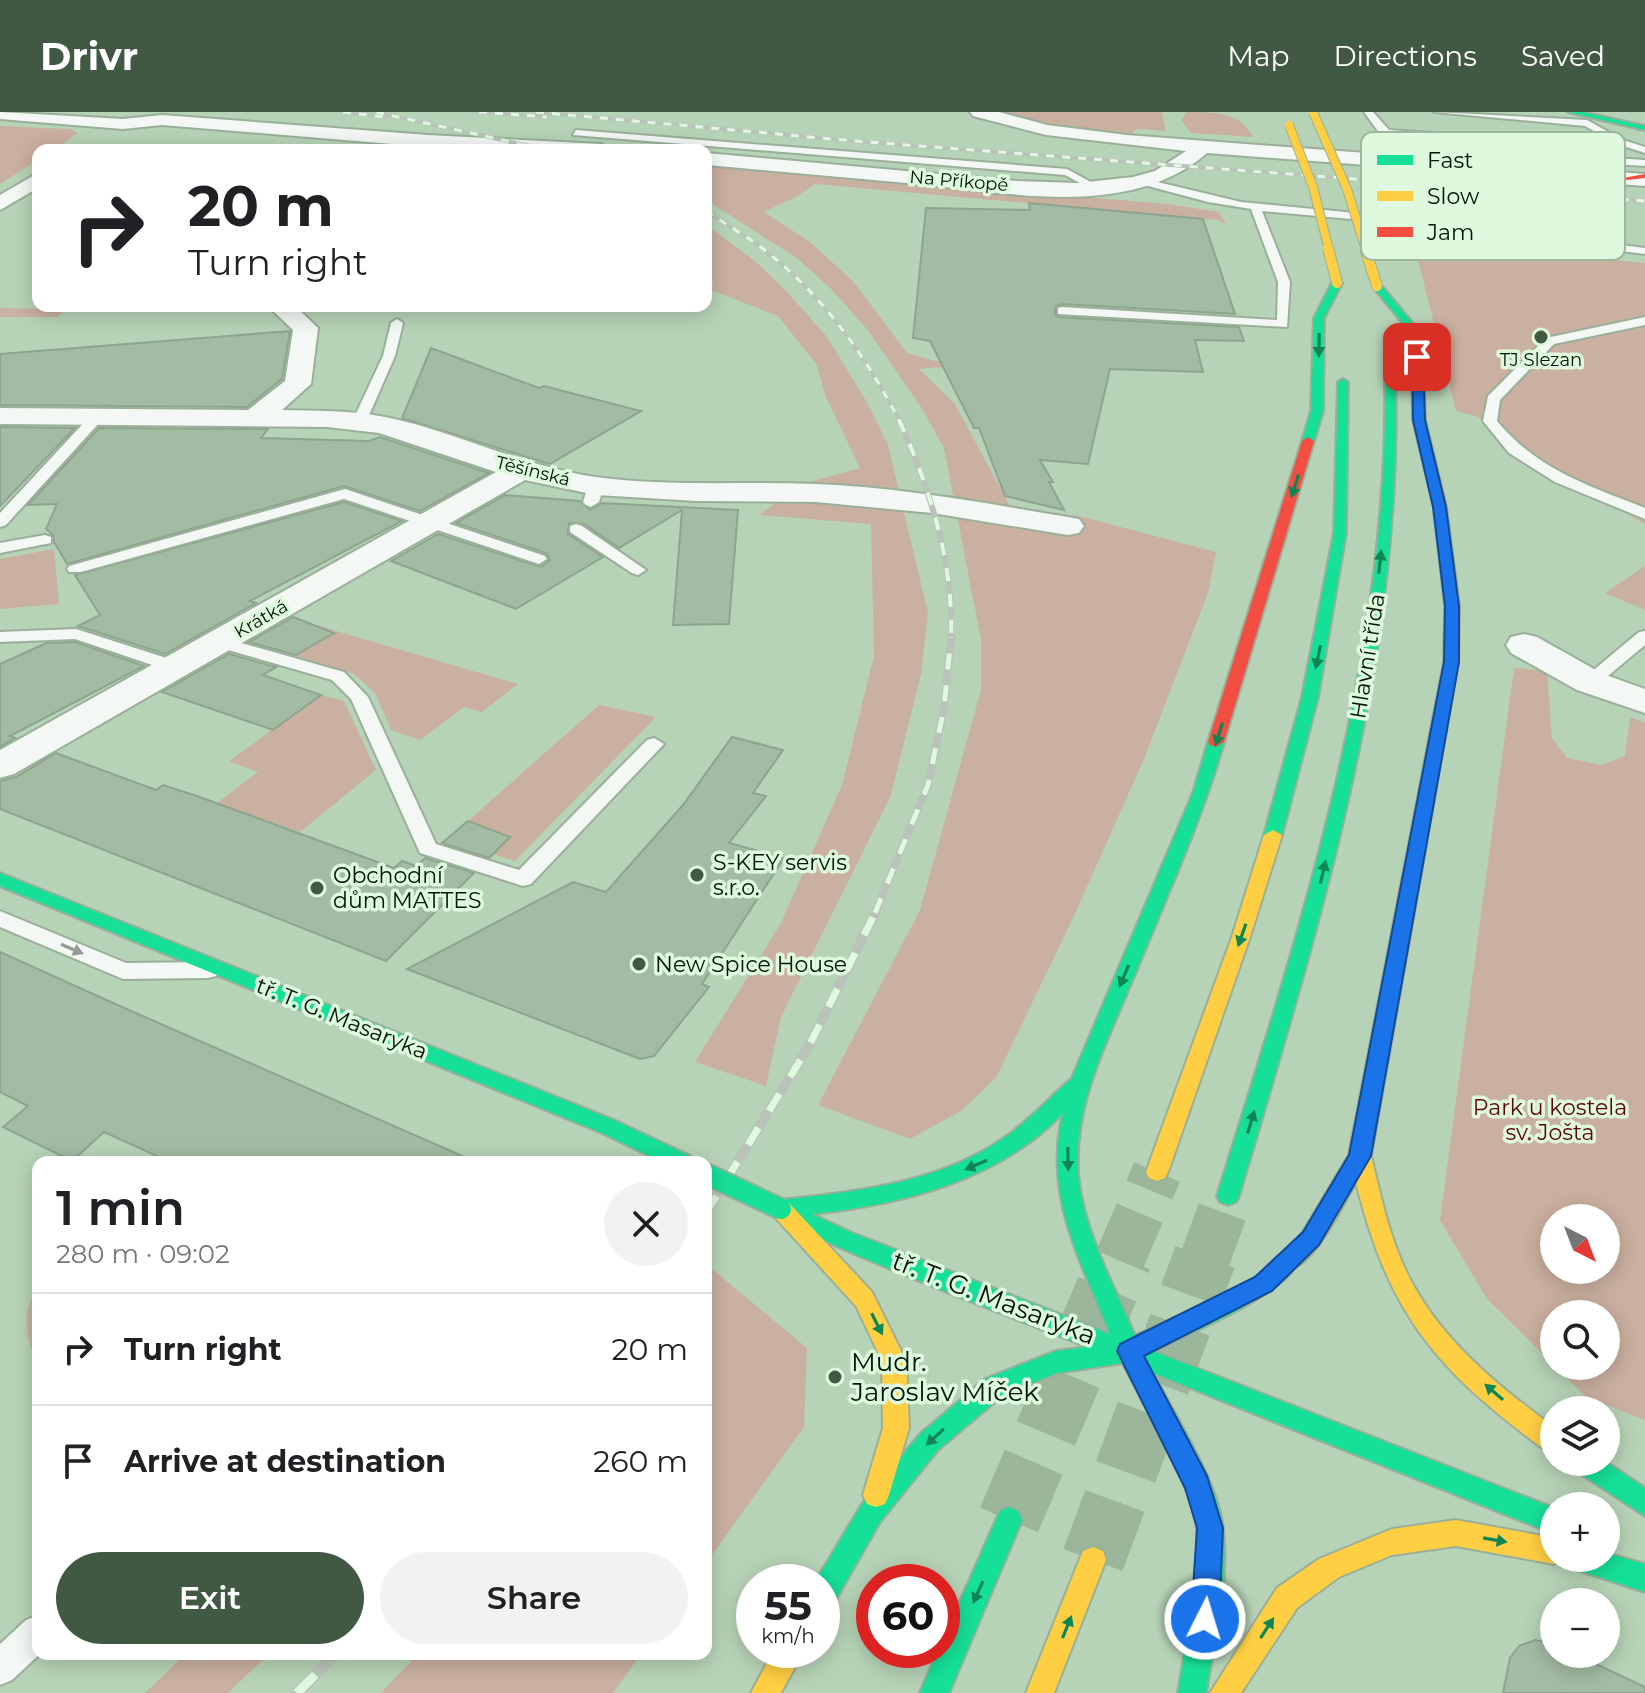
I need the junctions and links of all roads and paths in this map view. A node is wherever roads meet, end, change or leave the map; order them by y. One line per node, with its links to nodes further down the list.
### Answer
1 (979, 112): 21 (street)
2 (1313, 112): 30 (main road, bridge)
3 (1368, 112): 13 (lane)
4 (1438, 112): 14 (lane)
5 (1572, 112): 12 (main road)
6 (1607, 112): 10 (main road)
7 (0, 114): 11 (street)
8 (1276, 118): 38 (main road, bridge)
9 (1337, 119): 30 (main road)
10 (1645, 120)
11 (123, 124): 16 (street); 18 (street)
12 (1645, 128)
13 (1385, 132)
14 (1603, 132)
15 (576, 133): 17 (lane)
16 (97, 139)
17 (656, 139): 19 (lane); 29 (lane)
18 (400, 144)
19 (649, 144)
20 (1625, 144): 22 (lane)
21 (1202, 147): 23 (street); 27 (street, Na Příkopě)
22 (1645, 150)
23 (1361, 158)
24 (712, 160): 29 (street, Na Příkopě)
25 (1645, 163): 26 (lane)
26 (1634, 174)
27 (1141, 181): 29 (street, Na Příkopě); 32 (lane)
28 (32, 183): 31 (street)
29 (1095, 187)
30 (1350, 198): 34 (main road, bridge)
31 (0, 204)
32 (1256, 209): 33 (lane); 40 (lane)
33 (1361, 217)
34 (1361, 234)
35 (1625, 248): 36 (lane)
36 (1645, 251)
37 (1369, 260): 39 (main road, bridge)
38 (1337, 283): 43 (main road); 75 (main road, one-way to 75)
39 (1377, 286): 45 (main road); 77 (main road)
40 (1062, 311)
41 (287, 312): 50 (street)
42 (1645, 321): 53 (lane)
43 (1342, 322)
44 (397, 323): 51 (lane)
45 (1385, 325)
46 (1388, 355): 80 (main road, Hlavní třída, one-way to 46)
47 (1344, 365): 78 (main road, one-way to 78)
48 (0, 416): 49 (street, Těšínská)
49 (96, 418): 50 (street, Těšínská); 54 (lane)
50 (255, 418): 51 (street, Těšínská)
51 (359, 422): 52 (street, Těšínská)
52 (521, 470): 55 (street, Krátká); 56 (street, Těšínská)
53 (1645, 514)
54 (0, 522)
55 (429, 524): 60 (lane); 61 (lane); 65 (street, Krátká)
56 (1068, 526)
57 (576, 529): 62 (lane)
58 (45, 540): 59 (lane)
59 (0, 548)
60 (539, 559)
61 (75, 569)
62 (638, 570)
63 (1645, 636): 68 (lane)
64 (0, 637): 67 (lane)
65 (220, 642): 67 (street, Krátká); 70 (lane)
66 (1524, 645): 68 (street)
67 (176, 667): 71 (street, Krátká)
68 (1590, 682): 69 (street)
69 (1645, 702)
70 (654, 744)
71 (0, 766)
72 (0, 879): 74 (main road, tř. T. G. Masaryka)
73 (0, 918): 74 (lane, one-way to 74)
74 (222, 969): 76 (main road, tř. T. G. Masaryka)
75 (1080, 1083): 81 (main road, one-way to 81); 82 (main road, one-way to 82)
76 (669, 1156)
77 (1360, 1156): 82 (main road); 83 (main road, one-way to 77)
78 (1157, 1172)
79 (712, 1177): 81 (main road, tř. T. G. Masaryka, bridge)
80 (1228, 1196)
81 (781, 1209): 82 (main road, tř. T. G. Masaryka); 86 (main road, one-way to 86)
82 (1129, 1351): 86 (main road, one-way to 86); 87 (main road, tř. T. G. Masaryka); 100 (main road)
83 (1540, 1430)
84 (1605, 1476): 85 (main road)
85 (1645, 1503)
86 (871, 1513): 91 (main road)
87 (1540, 1515)
88 (1009, 1520): 98 (main road, one-way to 98)
89 (1540, 1548): 101 (main road, one-way to 89)
90 (1093, 1560): 99 (main road, one-way to 90)
91 (840, 1566)
92 (1620, 1571): 93 (main road)
93 (1645, 1578)
94 (32, 1638): 95 (lane)
95 (0, 1668)
96 (780, 1668): 97 (main road)
97 (765, 1693)
98 (934, 1693)
99 (1040, 1693)
100 (1192, 1693)
101 (1224, 1693)

